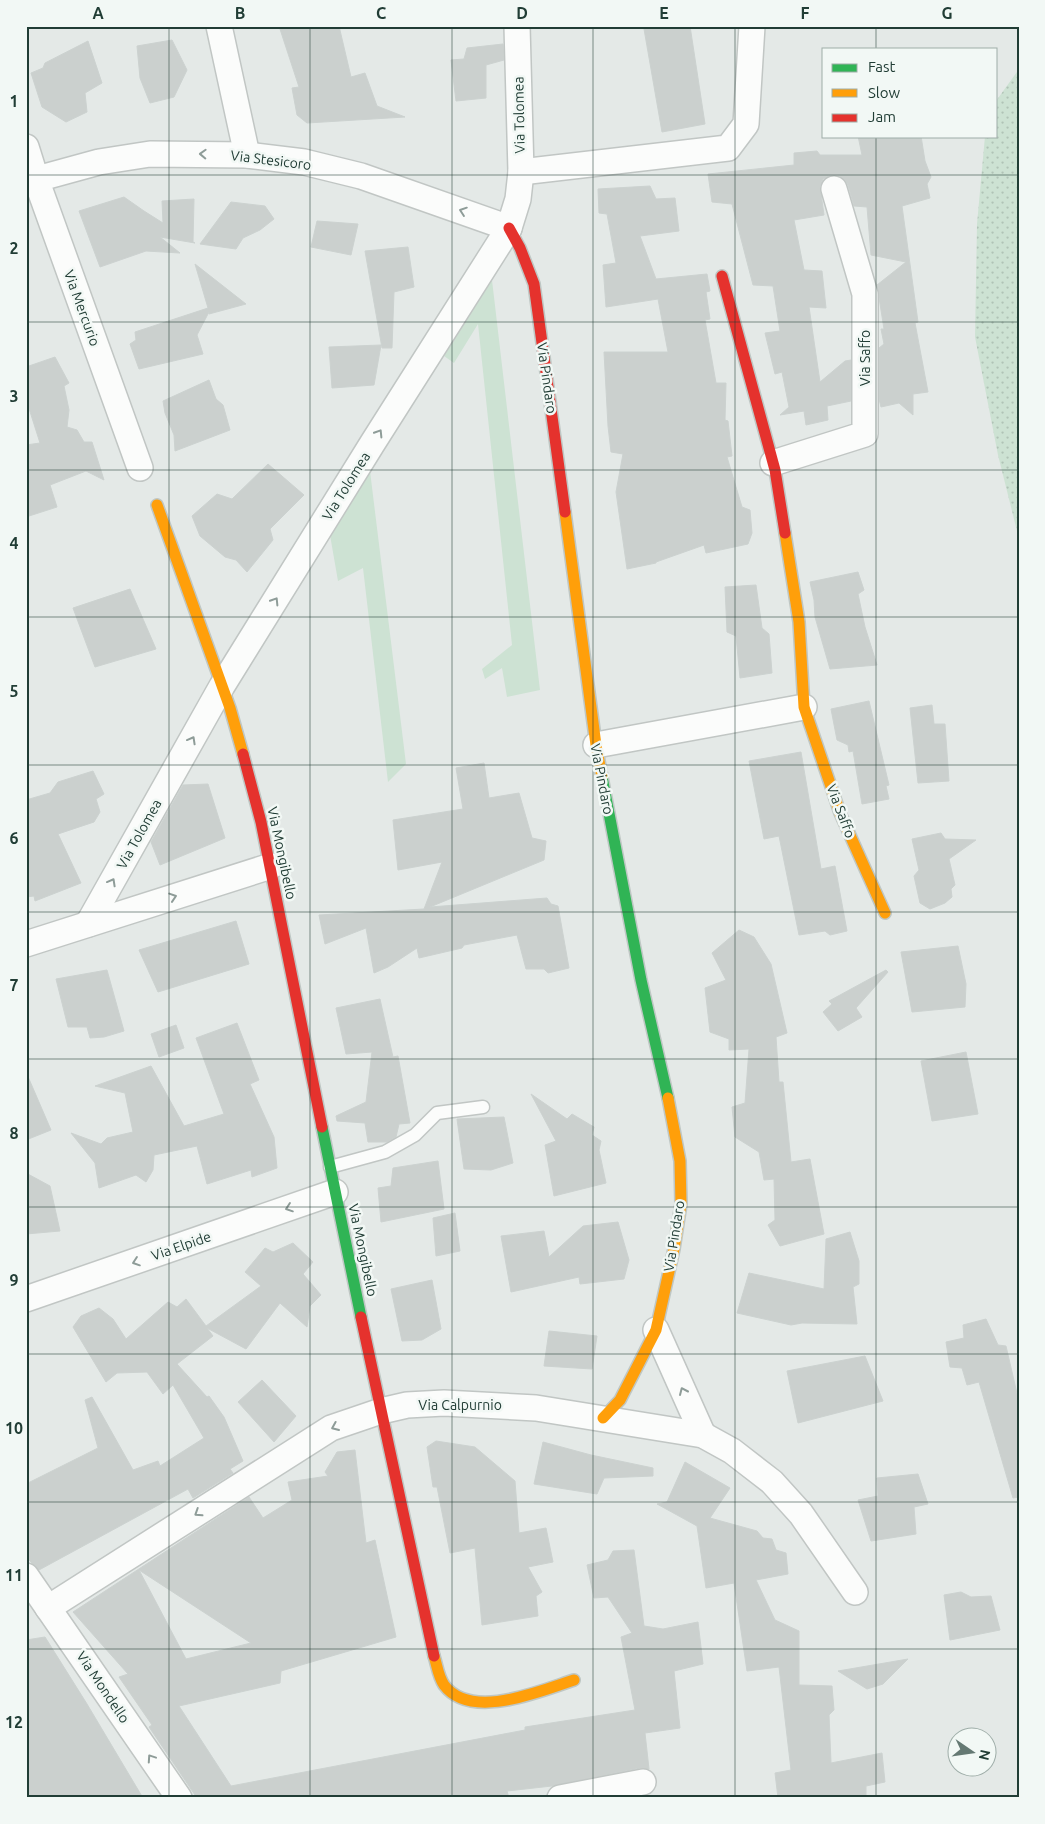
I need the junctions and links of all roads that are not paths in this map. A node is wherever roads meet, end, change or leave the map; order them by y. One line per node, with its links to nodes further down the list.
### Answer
1 (219, 26): 5 (street)
2 (517, 26): 6 (street, Via Tolomea)
3 (752, 26): 6 (street)
4 (26, 147): 7 (street, Via Mercurio)
5 (247, 155): 7 (street, Via Stesicoro, one-way to 7); 9 (street, Via Stesicoro, one-way to 5)
6 (520, 172): 9 (street, Via Tolomea)
7 (31, 180): 12 (street, Via Mercurio)
8 (834, 189): 11 (street, Via Saffo)
9 (508, 228): 14 (street, Via Tolomea, one-way to 9); 16 (street, Via Pindaro)
10 (722, 276): 11 (street, Via Saffo)
11 (773, 463): 15 (street, Via Saffo)
12 (140, 468)
13 (157, 505): 14 (street, Via Mongibello)
14 (222, 686): 17 (street, Via Mongibello); 19 (street, Via Tolomea, one-way to 14)
15 (804, 706): 16 (street); 18 (street, Via Saffo)
16 (596, 745): 25 (street, Via Pindaro)
17 (271, 866): 19 (street, one-way to 17); 22 (street, Via Mongibello)
18 (885, 913)
19 (88, 924): 20 (street)
20 (26, 944)
21 (483, 1107): 22 (lane)
22 (330, 1167): 23 (street, Via Mongibello)
23 (335, 1192): 24 (street, Via Elpide, one-way to 24); 26 (street, Via Mongibello)
24 (26, 1300)
25 (656, 1330): 27 (street, Via Pindaro); 28 (street, one-way to 25)
26 (381, 1410): 27 (street, Via Calpurnio); 31 (street, Via Calpurnio, one-way to 31); 32 (street, Via Mongibello)
27 (603, 1418): 28 (street, Via Calpurnio)
28 (703, 1435): 30 (street, Via Calpurnio)
29 (26, 1576): 31 (street, Via Mondello)
30 (856, 1592)
31 (48, 1608): 34 (street, Via Mondello, one-way to 31)
32 (574, 1680)
33 (643, 1782): 35 (street)
34 (179, 1798)
35 (560, 1798)

